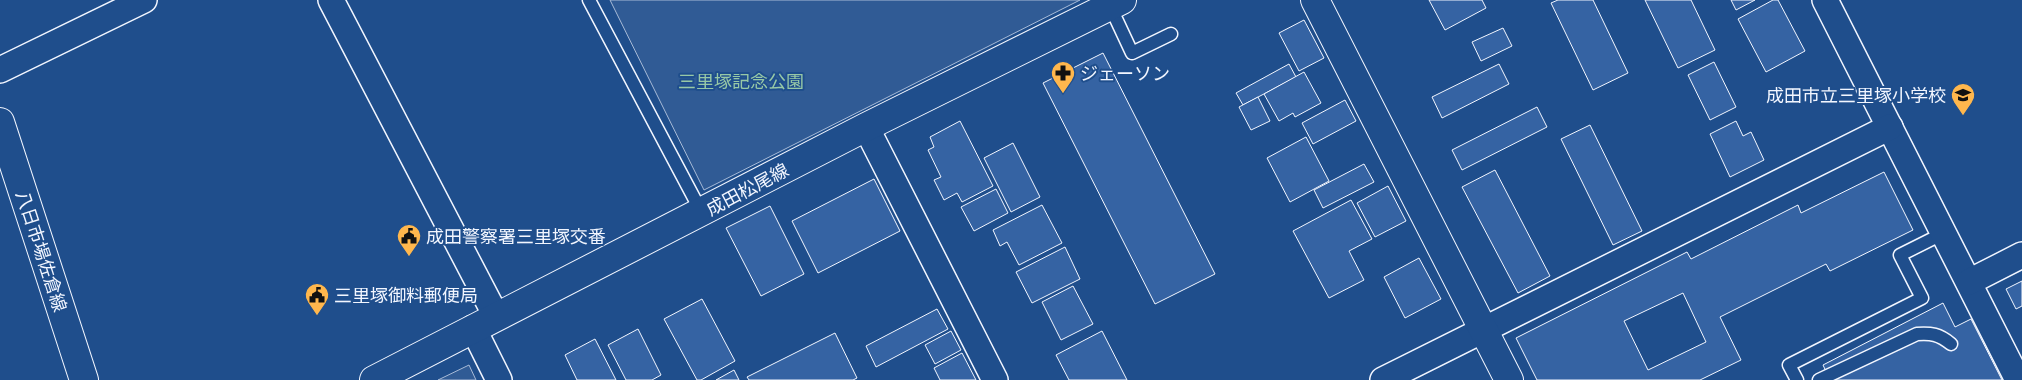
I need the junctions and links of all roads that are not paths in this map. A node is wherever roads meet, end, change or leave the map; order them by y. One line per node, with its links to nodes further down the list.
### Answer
1 (144, 0): 8 (street)
2 (331, 0): 16 (street)
3 (589, 0): 12 (lane)
4 (1315, 0): 17 (main road)
5 (1825, 0): 11 (street)
6 (1116, 3): 7 (lane); 10 (main road, 成田松尾線)
7 (1171, 34)
8 (0, 70)
9 (0, 122): 20 (main road, 八日市場佐倉線)
10 (866, 127): 12 (main road, 成田松尾線); 23 (street)
11 (1890, 127): 13 (street); 17 (street)
12 (702, 213): 16 (main road, 成田松尾線)
13 (1944, 233): 15 (street); 19 (lane)
14 (2022, 255): 15 (street)
15 (1969, 282): 27 (street)
16 (485, 322): 21 (main road, 成田松尾線); 22 (street)
17 (1483, 330): 24 (street); 25 (main road)
18 (1951, 344): 26 (lane)
19 (1791, 378)
20 (84, 380)
21 (374, 380)
22 (499, 380)
23 (995, 380)
24 (1382, 380)
25 (1509, 380)
26 (1819, 380)
27 (2018, 380)

